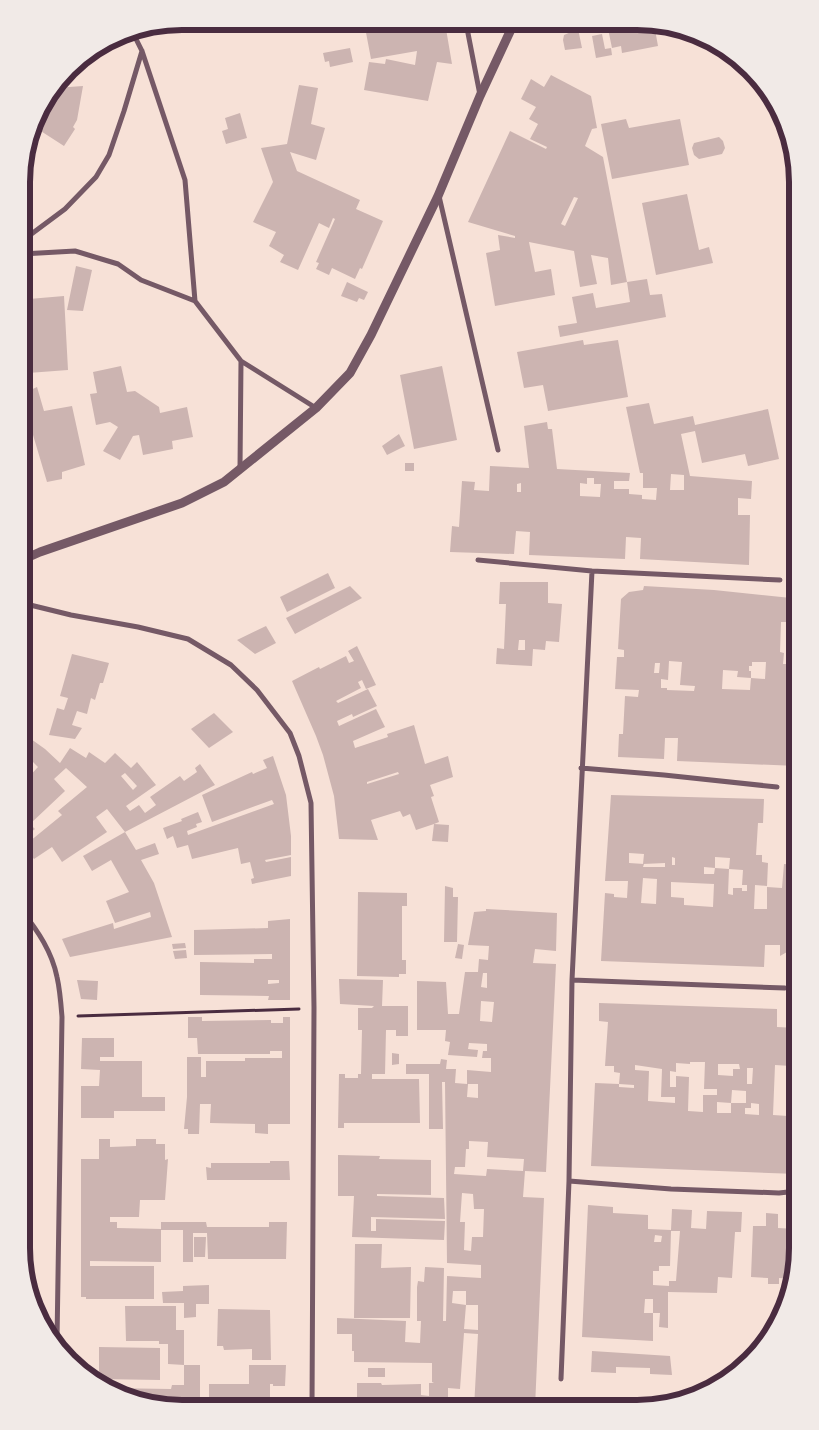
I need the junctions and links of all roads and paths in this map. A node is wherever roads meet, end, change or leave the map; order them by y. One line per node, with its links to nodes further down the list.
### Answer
1 (467, 30): 5 (street)
2 (511, 30): 5 (street)
3 (135, 37): 4 (street)
4 (142, 51): 7 (street); 9 (street)
5 (480, 96): 6 (street)
6 (438, 196): 11 (street); 12 (street)
7 (30, 234)
8 (30, 254): 9 (street)
9 (195, 301): 10 (street)
10 (241, 362): 11 (street); 13 (street)
11 (316, 408): 13 (street)
12 (498, 450)
13 (240, 470): 14 (street)
14 (30, 556)
15 (478, 560): 16 (street)
16 (592, 571): 17 (street); 19 (street)
17 (780, 580)
18 (30, 605): 24 (street)
19 (581, 768): 20 (street); 22 (street)
20 (777, 787)
21 (30, 921): 25 (street)
22 (572, 980): 23 (street); 26 (street)
23 (785, 988)
24 (314, 1008): 25 (path); 30 (street)
25 (62, 1017): 28 (street)
26 (569, 1181): 27 (street); 29 (street)
27 (789, 1192)
28 (57, 1334)
29 (561, 1379)
30 (312, 1400)

